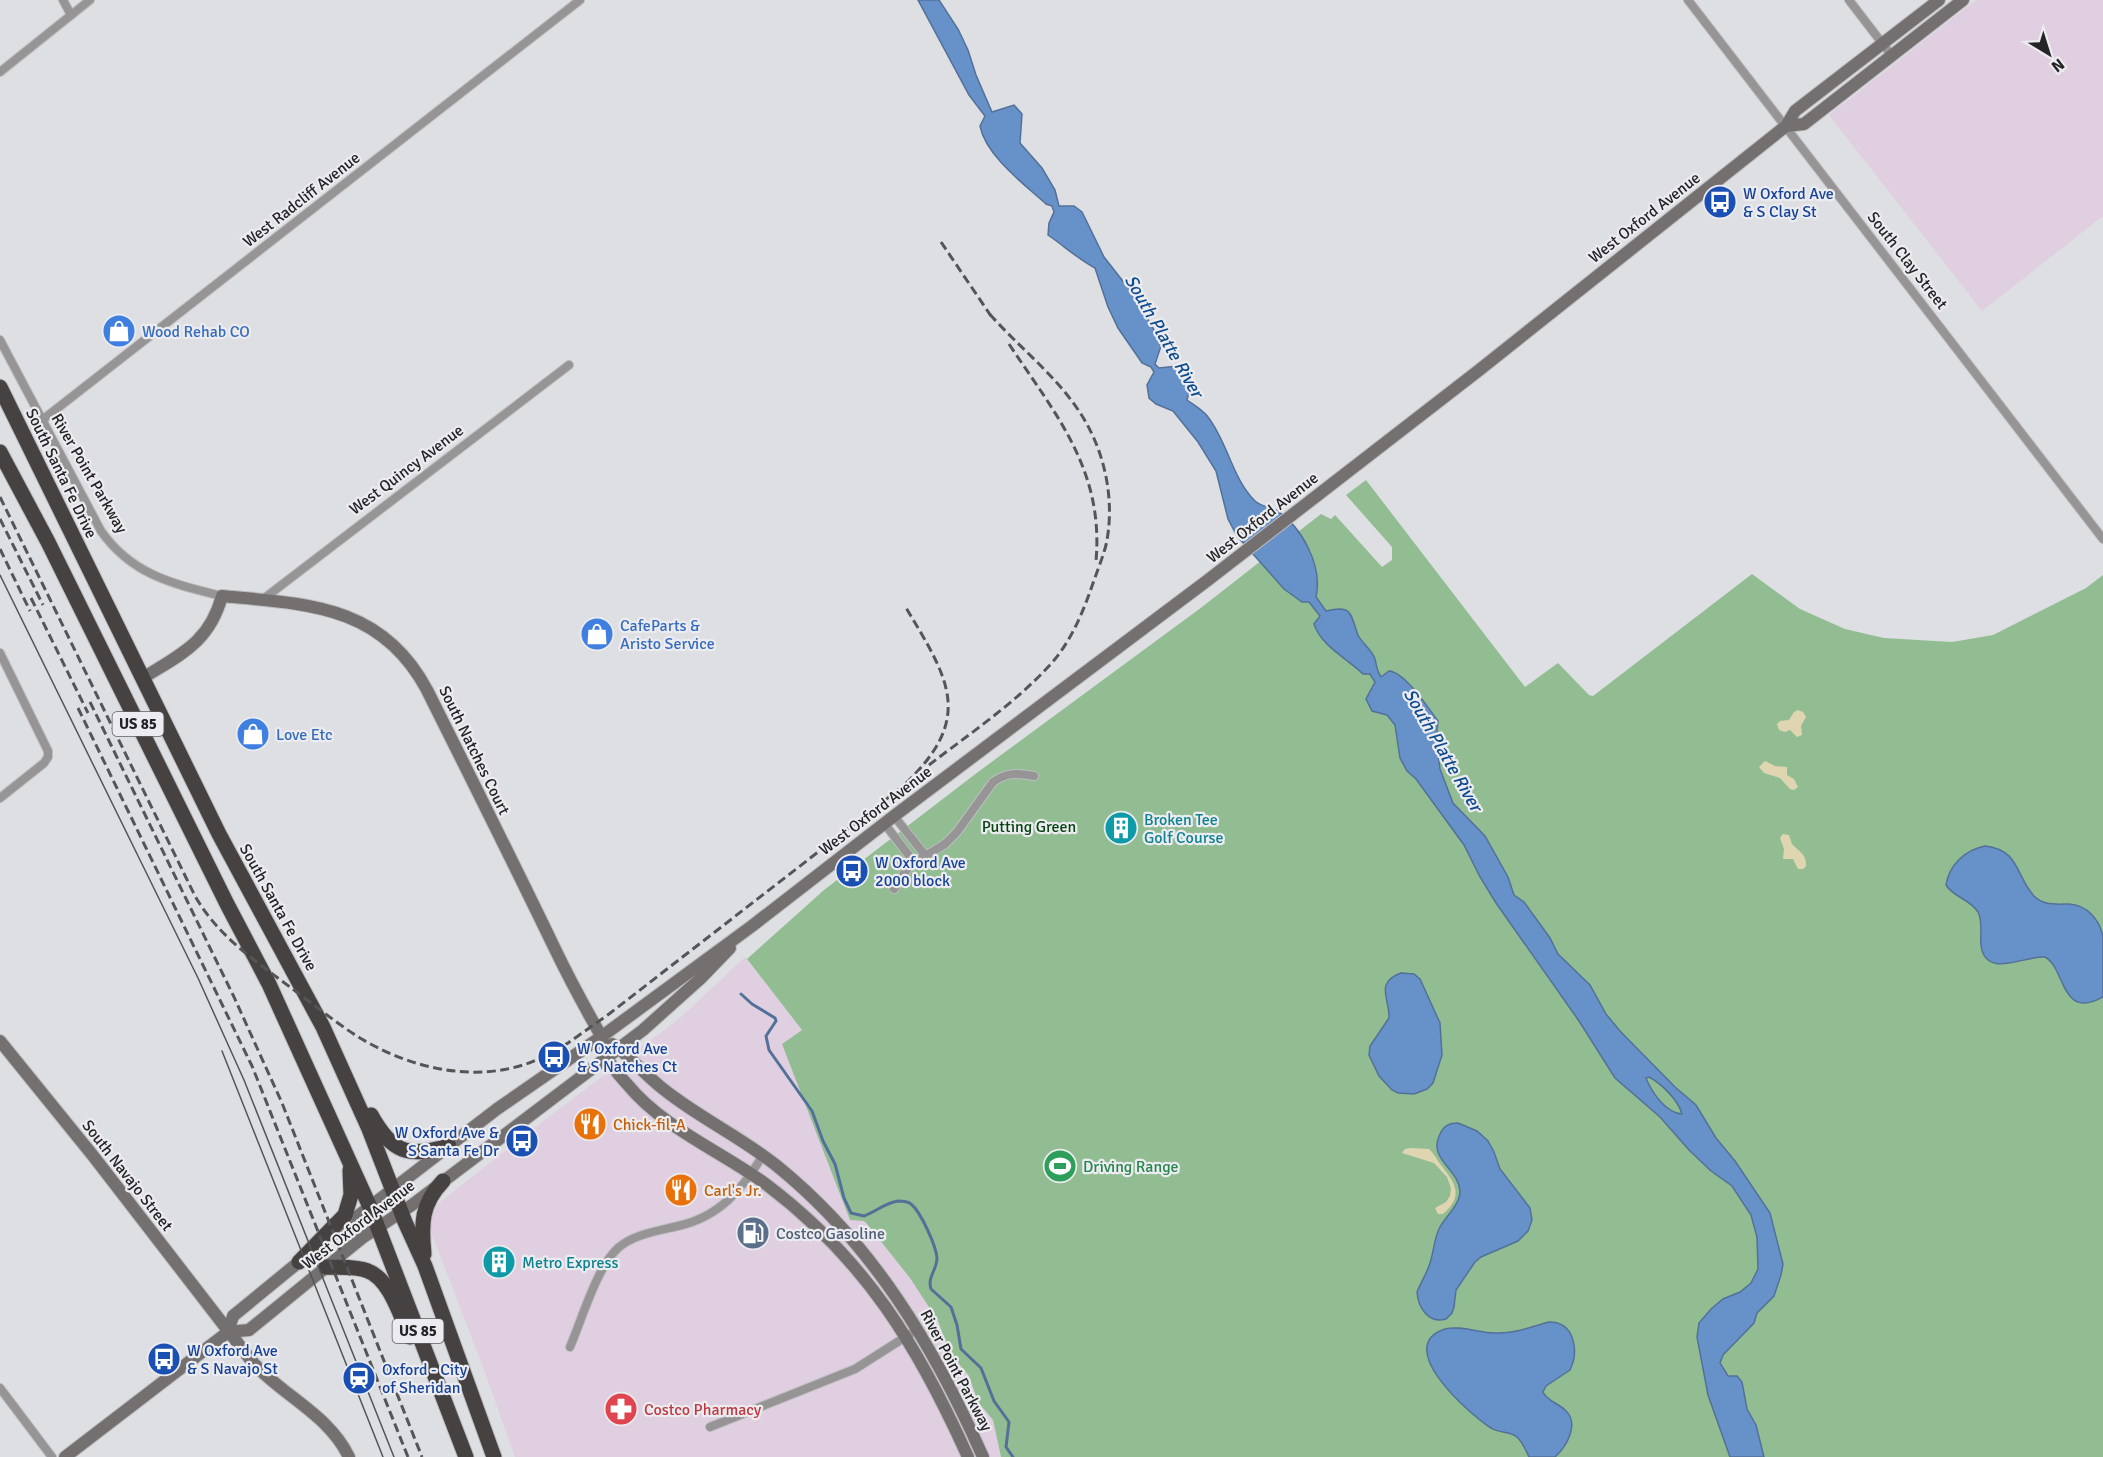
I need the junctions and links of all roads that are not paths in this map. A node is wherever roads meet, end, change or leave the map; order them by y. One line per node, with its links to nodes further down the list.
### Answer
1 (63, 0): 8 (street)
2 (90, 0): 8 (street)
3 (580, 0): 16 (street, West Radcliff Avenue)
4 (1688, 0): 12 (street, South Clay Street)
5 (1849, 0): 9 (street)
6 (1939, 0): 9 (main road, West Oxford Avenue)
7 (1963, 0): 10 (main road, West Oxford Avenue)
8 (71, 15): 11 (street)
9 (1882, 43): 10 (street); 12 (main road, West Oxford Avenue)
10 (1892, 56): 12 (main road, West Oxford Avenue)
11 (0, 72)
12 (1786, 126): 18 (street, South Clay Street); 25 (main road, West Oxford Avenue)
13 (0, 340): 16 (street, River Point Parkway)
14 (569, 365): 20 (street, West Quincy Avenue)
15 (0, 387): 22 (highway, South Santa Fe Drive / US 85)
16 (41, 421): 19 (street, River Point Parkway)
17 (0, 452): 37 (highway, US 85)
18 (2103, 539)
19 (222, 596): 20 (main road, South Natches Court); 22 (main road)
20 (262, 600): 30 (main road, South Natches Court)
21 (0, 653): 24 (street)
22 (143, 678): 33 (highway, South Santa Fe Drive / US 85)
23 (1034, 776): 26 (street)
24 (0, 798)
25 (889, 819): 26 (street); 27 (street); 29 (main road, West Oxford Avenue)
26 (925, 855): 27 (street)
27 (914, 862): 28 (street)
28 (894, 889)
29 (752, 926): 30 (main road, West Oxford Avenue); 32 (main road, West Oxford Avenue)
30 (601, 1037): 32 (main road, River Point Parkway); 34 (main road, River Point Parkway); 35 (main road, West Oxford Avenue)
31 (0, 1041): 48 (main road, South Navajo Street)
32 (619, 1048): 34 (main road, West Oxford Avenue); 36 (main road, River Point Parkway)
33 (334, 1049): 35 (highway); 40 (highway, South Santa Fe Drive / US 85)
34 (607, 1058): 38 (main road, River Point Parkway); 39 (main road, West Oxford Avenue)
35 (449, 1146): 40 (main road, West Oxford Avenue)
36 (763, 1155): 38 (street); 47 (main road, River Point Parkway)
37 (350, 1164): 41 (highway, US 85); 44 (highway)
38 (752, 1174): 49 (main road, River Point Parkway); 50 (street)
39 (443, 1181): 42 (main road, West Oxford Avenue); 45 (highway)
40 (392, 1189): 41 (main road, West Oxford Avenue); 42 (highway, South Santa Fe Drive / US 85)
41 (370, 1207): 43 (highway, US 85); 44 (main road, West Oxford Avenue)
42 (401, 1212): 43 (main road, West Oxford Avenue); 45 (highway, South Santa Fe Drive / US 85)
43 (378, 1227): 46 (main road, West Oxford Avenue); 53 (highway, US 85)
44 (299, 1262): 48 (main road, West Oxford Avenue)
45 (425, 1266): 57 (highway, South Santa Fe Drive / US 85)
46 (326, 1267): 48 (main road, West Oxford Avenue); 53 (highway)
47 (918, 1329): 49 (street); 59 (main road, River Point Parkway)
48 (228, 1332): 55 (main road, West Oxford Avenue); 56 (main road, South Navajo Street)
49 (907, 1336): 52 (street); 58 (main road, River Point Parkway)
50 (570, 1347)
51 (0, 1388): 54 (street)
52 (710, 1427)
53 (465, 1456)
54 (52, 1457)
55 (65, 1457)
56 (349, 1457)
57 (494, 1457)
58 (968, 1457)
59 (983, 1457)

